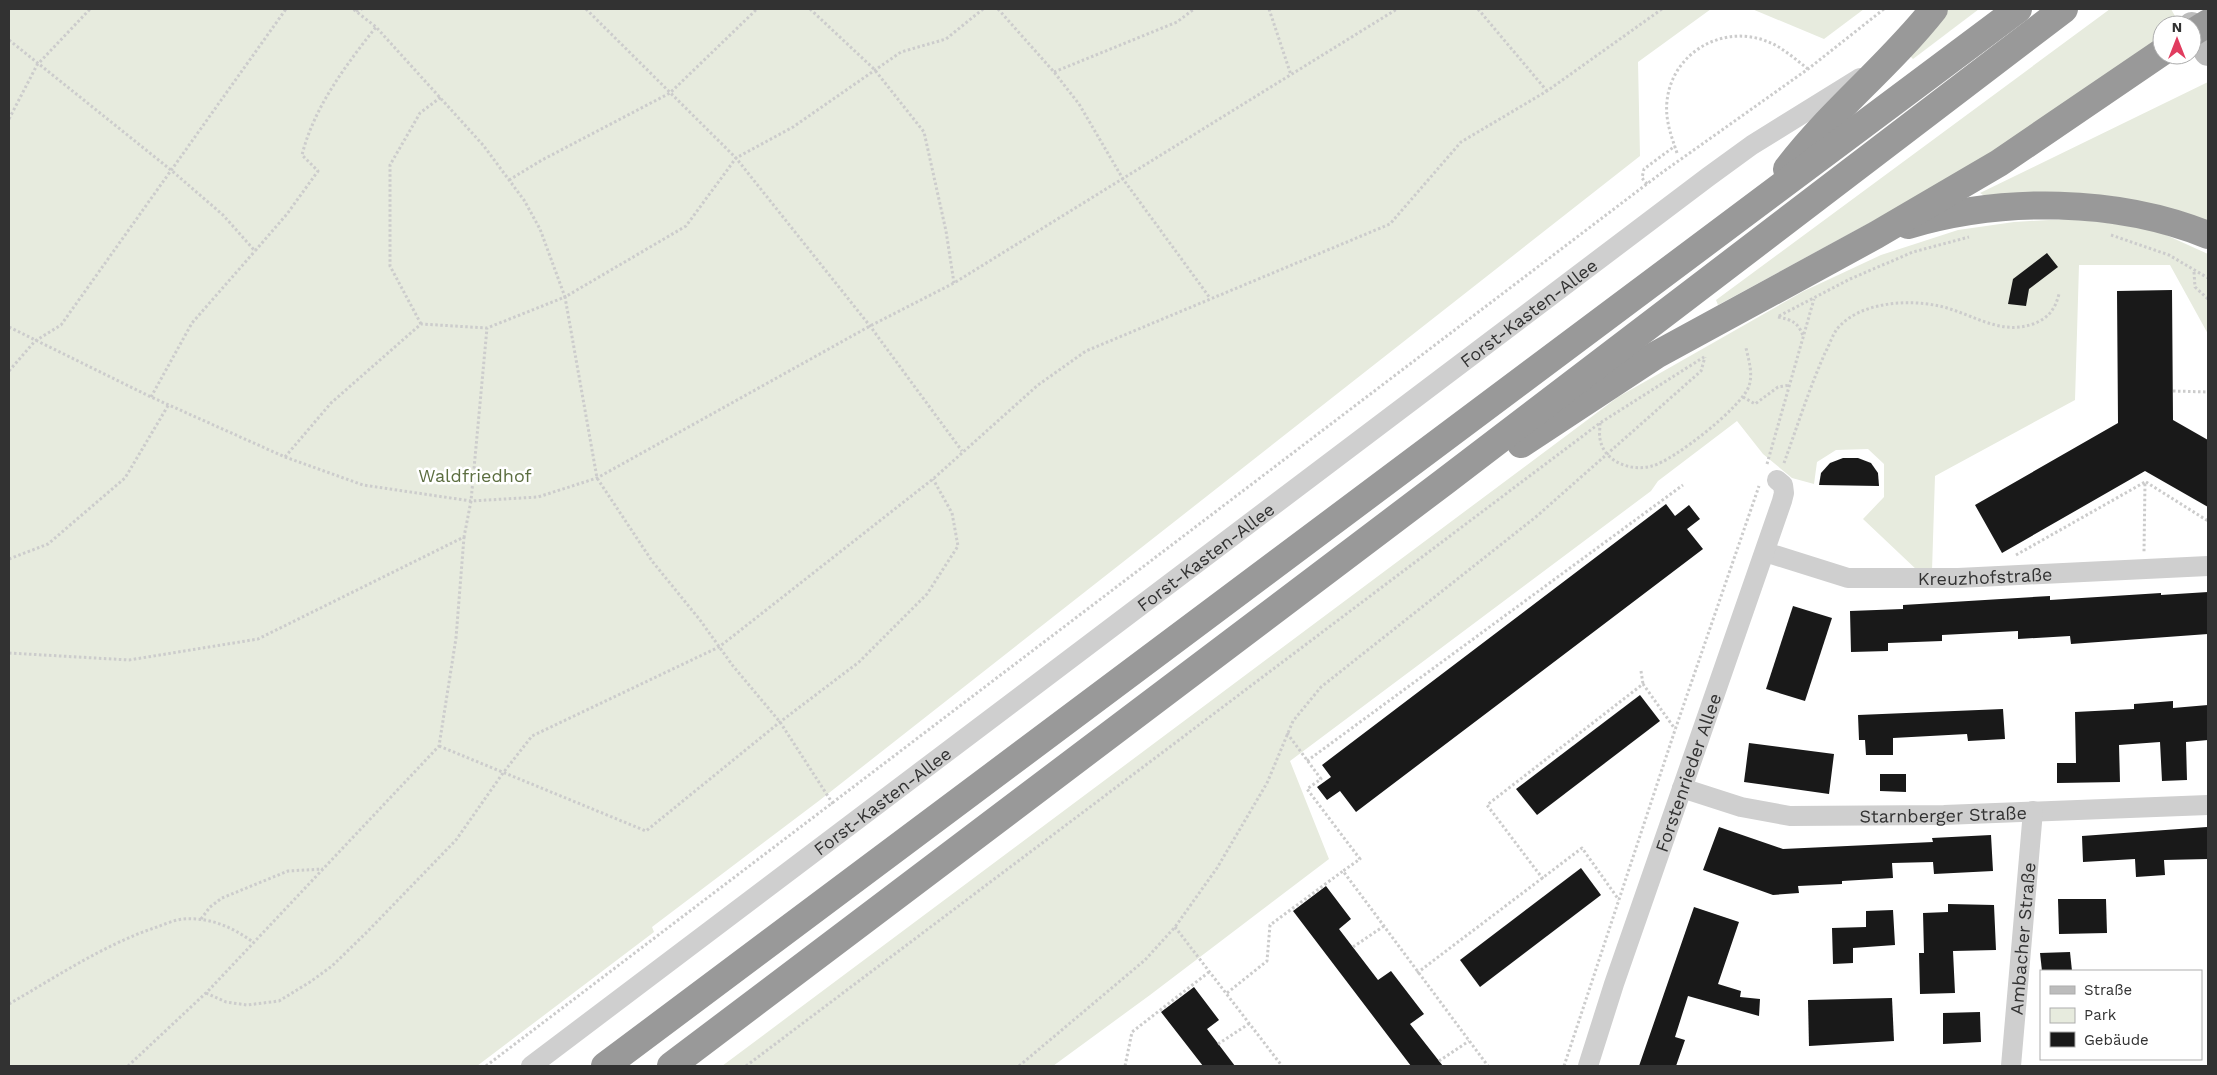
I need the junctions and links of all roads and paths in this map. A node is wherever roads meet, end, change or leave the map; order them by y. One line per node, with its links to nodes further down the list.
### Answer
1 (90, 9): 23 (path)
2 (286, 9): 35 (path)
3 (362, 9): 18 (path)
4 (586, 9): 29 (path)
5 (757, 9): 29 (path)
6 (810, 9): 24 (path)
7 (983, 9): 24 (path)
8 (998, 9): 26 (path)
9 (1194, 9): 26 (path)
10 (1269, 9): 27 (path)
11 (1397, 9): 27 (path)
12 (1478, 9): 28 (path)
13 (1662, 9): 28 (path)
14 (1884, 9): 25 (path)
15 (1934, 9): 22 (highway)
16 (2018, 9): 39 (highway)
17 (2064, 9): 74 (highway)
18 (354, 10): 19 (path)
19 (376, 27): 30 (path); 44 (path)
20 (9, 40): 23 (path)
21 (2152, 58): 40 (highway)
22 (1889, 60): 39 (highway); 119 (street, Forst-Kasten-Allee)
23 (37, 65): 31 (path); 35 (path)
24 (874, 69): 34 (path); 47 (path)
25 (1808, 69): 32 (path); 38 (path)
26 (1054, 72): 36 (path)
27 (1291, 75): 36 (path)
28 (1547, 91): 50 (path)
29 (670, 93): 34 (path); 37 (path)
30 (441, 96): 37 (path); 53 (path)
31 (9, 119)
32 (1675, 146): 33 (path); 38 (path)
33 (1677, 153)
34 (736, 158): 49 (path); 54 (path)
35 (171, 170): 44 (path); 58 (path)
36 (1123, 179): 47 (path); 50 (path)
37 (509, 180): 49 (path)
38 (1647, 184): 96 (path)
39 (1764, 200): 120 (highway)
40 (1876, 234): 43 (highway); 74 (highway)
41 (1978, 234): 51 (path)
42 (2106, 234): 45 (path)
43 (2208, 234)
44 (255, 252): 64 (path)
45 (2194, 271): 46 (path); 52 (path)
46 (2208, 278)
47 (954, 283): 54 (path)
48 (2059, 294): 71 (path)
49 (565, 297): 56 (path); 72 (path)
50 (1210, 298): 68 (path)
51 (1814, 298): 57 (path); 57 (path)
52 (2208, 299)
53 (421, 324): 56 (path); 70 (path)
54 (870, 326): 68 (path); 72 (path)
55 (9, 327): 58 (path)
56 (487, 328): 77 (path)
57 (1803, 337): 61 (path)
58 (35, 341): 60 (path); 64 (path)
59 (1746, 348): 65 (path)
60 (9, 371)
61 (1790, 385): 65 (path); 71 (path)
62 (2173, 391): 63 (path)
63 (2208, 392)
64 (151, 397): 66 (path)
65 (1743, 397): 69 (path)
66 (169, 404): 70 (path); 81 (path)
67 (1600, 423): 69 (path); 69 (path); 122 (path)
68 (962, 452): 73 (path)
69 (1608, 454): 91 (path)
70 (285, 457): 77 (path)
71 (1768, 477): 80 (street, Forstenrieder Allee); 90 (path)
72 (597, 478): 77 (path); 85 (path)
73 (933, 479): 85 (path); 89 (path)
74 (1444, 482): 121 (highway)
75 (2145, 482): 78 (path); 83 (path); 84 (path)
76 (1683, 485): 93 (path)
77 (471, 501): 79 (path)
78 (2208, 521)
79 (464, 537): 86 (path); 92 (path)
80 (1765, 552): 84 (street, Kreuzhofstraße); 95 (street, Forstenrieder Allee)
81 (9, 559)
82 (2208, 566): 83 (street, Kreuzhofstraße)
83 (2144, 570): 84 (street, Kreuzhofstraße)
84 (1992, 576)
85 (720, 647): 89 (path); 94 (path)
86 (9, 653)
87 (1641, 671): 88 (path)
88 (1643, 684): 90 (path); 101 (path)
89 (780, 722): 94 (path); 96 (path)
90 (1675, 730): 102 (path)
91 (1287, 733): 93 (path); 105 (path)
92 (439, 746): 94 (path); 99 (path)
93 (1307, 761): 100 (path)
94 (503, 772): 110 (path)
95 (1682, 788): 98 (street, Starnberger Straße); 128 (street, Forstenrieder Allee)
96 (833, 804): 118 (path)
97 (2208, 805): 98 (street, Starnberger Straße)
98 (2032, 811): 129 (street, Ambacher Straße)
99 (324, 869): 103 (path); 106 (path)
100 (1343, 871): 104 (path); 111 (path)
101 (1543, 878): 102 (path); 109 (path)
102 (1619, 900): 127 (path)
103 (201, 919): 106 (path); 112 (path)
104 (1384, 926): 107 (path); 109 (path)
105 (1175, 927): 108 (path); 123 (path)
106 (253, 942): 110 (path)
107 (1353, 948)
108 (1210, 972): 111 (path); 124 (path)
109 (1416, 973): 114 (path)
110 (206, 993): 117 (path)
111 (1227, 993): 113 (path)
112 (9, 1004)
113 (1250, 1023): 115 (path); 125 (path)
114 (1469, 1041): 116 (path); 126 (path)
115 (1218, 1044)
116 (1439, 1061)
117 (128, 1066)
118 (486, 1066)
119 (531, 1066)
120 (605, 1066)
121 (671, 1066)
122 (746, 1066)
123 (1019, 1066)
124 (1125, 1066)
125 (1282, 1066)
126 (1488, 1066)
127 (1564, 1066)
128 (1588, 1066)
129 (2011, 1066)

